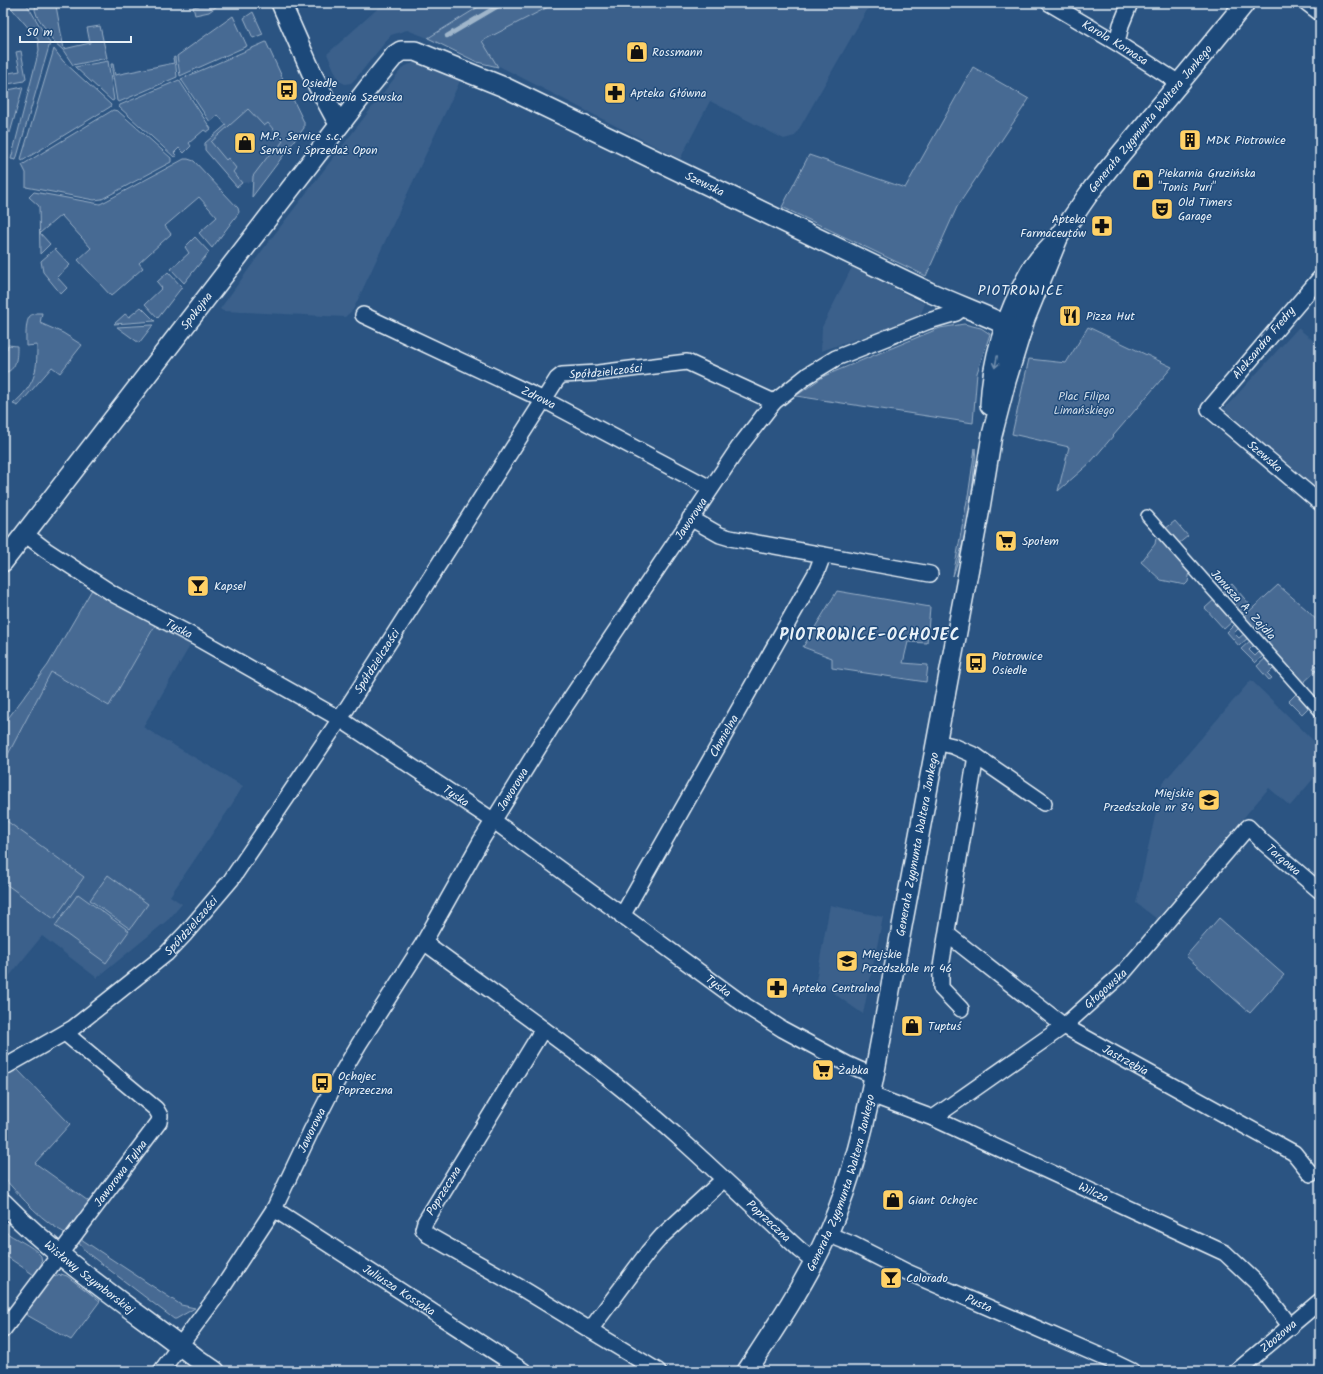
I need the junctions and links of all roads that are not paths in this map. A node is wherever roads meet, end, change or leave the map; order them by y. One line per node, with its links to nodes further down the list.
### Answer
1 (281, 3): 10 (street)
2 (1049, 3): 7 (street, Karola Kornasa)
3 (1130, 3): 7 (street)
4 (1245, 3): 9 (street, Generała Zygmunta Waltera Jankego)
5 (1307, 3): 6 (street)
6 (1320, 14)
7 (1116, 43): 9 (street, Karola Kornasa)
8 (390, 60): 10 (street, Spokojna); 12 (street, Szewska)
9 (1179, 83): 14 (street, Generała Zygmunta Waltera Jankego)
10 (340, 124): 22 (street, Spokojna)
11 (1320, 278): 17 (street, Aleksandra Fredry)
12 (961, 306): 14 (street, Szewska); 16 (street, Jaworowa)
13 (363, 315): 15 (street, Zdrowa)
14 (1014, 328): 28 (street, Generała Zygmunta Waltera Jankego)
15 (544, 400): 16 (street, Spółdzielczości); 18 (street, Zdrowa); 27 (street, Spółdzielczości)
16 (774, 402): 18 (street, Jaworowa)
17 (1209, 409): 19 (street, Szewska)
18 (710, 488): 21 (street, Jaworowa)
19 (1320, 503)
20 (1147, 516): 26 (street, Janusza A. Zajdla)
21 (690, 518): 23 (street); 31 (street, Jaworowa)
22 (25, 534): 24 (street, Spokojna); 27 (street, Tyska)
23 (823, 555): 25 (street); 34 (street, Chmielna)
24 (3, 562)
25 (930, 574)
26 (1320, 711)
27 (340, 719): 31 (street, Tyska); 40 (street, Spółdzielczości)
28 (936, 742): 29 (street, Generała Zygmunta Waltera Jankego); 42 (street, Generała Zygmunta Waltera Jankego)
29 (976, 756): 30 (street, Generała Zygmunta Waltera Jankego); 35 (street)
30 (1044, 803)
31 (494, 821): 34 (street, Tyska); 36 (street, Jaworowa)
32 (1248, 827): 33 (street, Targowa); 38 (street, Głogowska)
33 (1320, 891)
34 (622, 916): 42 (street, Tyska)
35 (947, 934): 37 (street); 38 (street, Jastrzębia)
36 (424, 942): 39 (street, Poprzeczna); 48 (street, Jaworowa)
37 (961, 1009)
38 (1064, 1026): 44 (street, Głogowska); 45 (street, Jastrzębia)
39 (543, 1030): 46 (street, Poprzeczna); 55 (street, Poprzeczna)
40 (65, 1033): 41 (street, Spółdzielczości); 50 (street, Jaworowa Tylna)
41 (3, 1068)
42 (874, 1076): 43 (street, Generała Zygmunta Waltera Jankego)
43 (870, 1095): 44 (street, Wilcza); 49 (street, Generała Zygmunta Waltera Jankego)
44 (933, 1118): 53 (street, Wilcza)
45 (1311, 1174)
46 (723, 1180): 51 (street, Poprzeczna); 55 (street)
47 (3, 1203): 50 (street, Wisławy Szymborskiej)
48 (274, 1209): 56 (street, Jaworowa); 59 (street, Juliusza Kossaka)
49 (827, 1234): 51 (street, Generała Zygmunta Waltera Jankego); 62 (street, Pusta)
50 (60, 1255): 54 (street, Jaworowa Tylna); 56 (street, Wisławy Szymborskiej)
51 (814, 1261): 61 (street, Generała Zygmunta Waltera Jankego)
52 (1320, 1301): 53 (street, Zbożowa)
53 (1290, 1327): 63 (street, Zbożowa)
54 (3, 1330)
55 (590, 1330): 60 (street, Poprzeczna)
56 (180, 1346): 57 (street, Jaworowa); 58 (street, Wisławy Szymborskiej)
57 (161, 1371)
58 (215, 1371)
59 (524, 1371)
60 (658, 1371)
61 (747, 1371)
62 (1132, 1371)
63 (1238, 1371)

